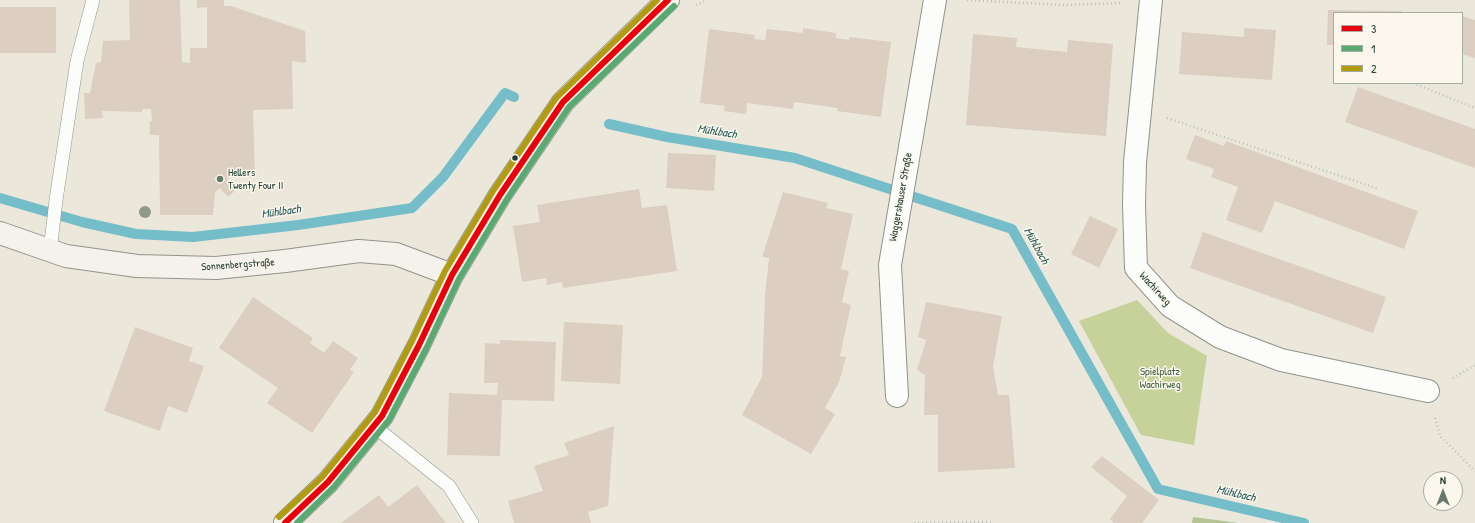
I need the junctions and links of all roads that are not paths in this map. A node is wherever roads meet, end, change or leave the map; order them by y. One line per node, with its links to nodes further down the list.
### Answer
1 (93, 0): 6 (lane)
2 (668, 0): 7 (street)
3 (936, 0): 9 (street, Waggershauser Straße)
4 (1151, 1): 8 (street, Wachirweg)
5 (0, 233): 6 (street, Sonnenbergstraße)
6 (50, 251): 7 (street, Sonnenbergstraße)
7 (452, 275): 10 (street)
8 (1428, 391)
9 (897, 396)
10 (374, 426): 11 (street); 12 (lane)
11 (285, 523)
12 (472, 523)

